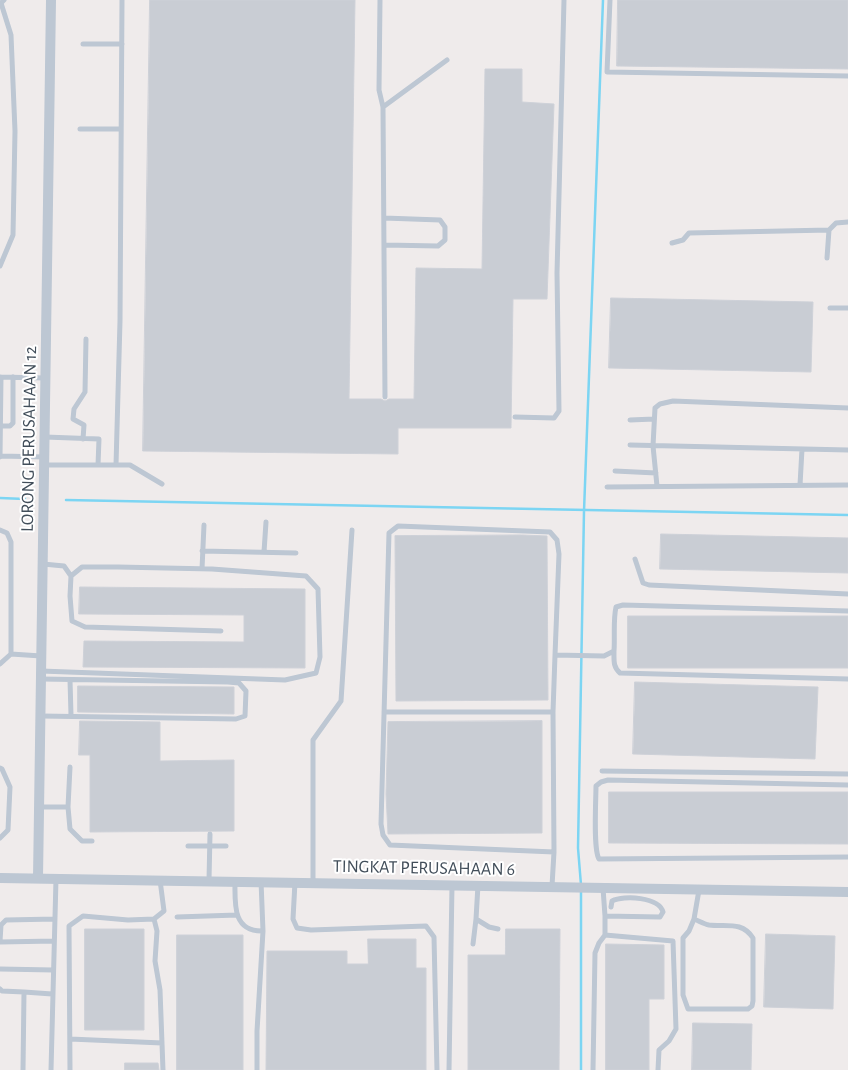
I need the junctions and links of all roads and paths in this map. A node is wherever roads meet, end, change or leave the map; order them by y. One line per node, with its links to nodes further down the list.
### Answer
1 (4, 0): 20 (lane)
2 (52, 0): 26 (street, LORONG PERUSAHAAN 12)
3 (122, 0): 8 (lane)
4 (380, 0): 11 (lane)
5 (564, 0): 29 (lane)
6 (610, 0): 10 (lane)
7 (83, 44): 8 (lane)
8 (122, 44): 13 (lane)
9 (447, 60): 11 (lane)
10 (848, 76)
11 (383, 107): 14 (lane)
12 (80, 129): 13 (lane)
13 (121, 129): 42 (lane)
14 (384, 218): 18 (lane); 18 (lane)
15 (848, 222): 16 (lane)
16 (829, 230): 17 (lane); 19 (lane)
17 (672, 243)
18 (385, 244): 27 (lane)
19 (827, 258)
20 (0, 266)
21 (830, 308): 22 (lane)
22 (848, 308)
23 (86, 339): 34 (lane)
24 (0, 377): 25 (lane); 32 (lane)
25 (13, 377): 26 (lane); 32 (lane)
26 (46, 378): 33 (street, LORONG PERUSAHAAN 12)
27 (385, 397)
28 (848, 408): 30 (lane)
29 (515, 417)
30 (654, 419): 31 (lane); 36 (lane)
31 (630, 420)
32 (1, 426): 39 (lane)
33 (45, 437): 34 (lane); 40 (street, LORONG PERUSAHAAN 12)
34 (83, 439): 41 (lane)
35 (630, 445): 36 (lane)
36 (653, 446): 37 (lane); 44 (lane)
37 (802, 449): 38 (lane); 48 (lane)
38 (848, 450)
39 (0, 457): 40 (lane)
40 (44, 461): 41 (lane); 58 (street, LORONG PERUSAHAAN 12)
41 (98, 465): 42 (lane)
42 (116, 465): 45 (lane)
43 (615, 471): 44 (lane)
44 (656, 473): 47 (lane)
45 (162, 484)
46 (848, 485): 48 (lane)
47 (657, 486): 48 (lane); 49 (lane)
48 (800, 486)
49 (608, 487)
50 (266, 522): 55 (lane)
51 (204, 525): 54 (lane)
52 (0, 530): 65 (lane)
53 (352, 530): 99 (lane)
54 (202, 551): 55 (lane); 59 (lane)
55 (264, 552): 56 (lane)
56 (296, 553)
57 (634, 559): 61 (lane)
58 (43, 564): 60 (lane); 67 (street, LORONG PERUSAHAAN 12)
59 (202, 569): 60 (lane); 69 (lane)
60 (71, 576): 63 (lane)
61 (848, 594)
62 (848, 611): 64 (lane)
63 (221, 631)
64 (614, 651): 66 (lane); 70 (lane)
65 (11, 654): 67 (lane); 68 (lane)
66 (555, 655): 72 (lane); 73 (lane)
67 (42, 656): 69 (street, LORONG PERUSAHAAN 12)
68 (0, 664)
69 (41, 675): 71 (lane); 75 (street, LORONG PERUSAHAAN 12)
70 (848, 679)
71 (70, 680): 74 (lane); 74 (lane)
72 (384, 712): 73 (lane); 89 (lane)
73 (553, 712): 89 (lane)
74 (71, 715): 75 (lane)
75 (41, 716): 81 (street, LORONG PERUSAHAAN 12)
76 (70, 767): 82 (lane)
77 (0, 768): 84 (lane)
78 (602, 771): 79 (lane)
79 (848, 774)
80 (848, 785): 90 (lane)
81 (39, 807): 82 (lane); 92 (street, LORONG PERUSAHAAN 12)
82 (68, 807): 85 (lane)
83 (210, 834): 88 (lane)
84 (0, 838)
85 (92, 841)
86 (188, 846): 88 (lane)
87 (226, 846): 88 (lane)
88 (210, 847): 95 (lane)
89 (554, 852): 102 (lane)
90 (848, 857)
91 (0, 878): 92 (street, TINGKAT PERUSAHAAN 6)
92 (38, 878): 93 (street, TINGKAT PERUSAHAAN 6)
93 (56, 878): 94 (street, TINGKAT PERUSAHAAN 6); 110 (lane)
94 (160, 880): 95 (street, TINGKAT PERUSAHAAN 6); 111 (lane)
95 (209, 880): 96 (street, TINGKAT PERUSAHAAN 6)
96 (235, 881): 97 (street, TINGKAT PERUSAHAAN 6); 107 (lane)
97 (262, 881): 98 (street, TINGKAT PERUSAHAAN 6); 115 (lane)
98 (296, 882): 99 (street, TINGKAT PERUSAHAAN 6); 132 (lane)
99 (313, 882): 100 (street, TINGKAT PERUSAHAAN 6)
100 (452, 884): 101 (street, TINGKAT PERUSAHAAN 6); 133 (lane)
101 (478, 885): 102 (street, TINGKAT PERUSAHAAN 6); 112 (lane)
102 (552, 886): 103 (street, TINGKAT PERUSAHAAN 6)
103 (603, 887): 104 (street, TINGKAT PERUSAHAAN 6); 108 (lane)
104 (699, 889): 105 (street, TINGKAT PERUSAHAAN 6); 113 (lane)
105 (848, 892)
106 (611, 907): 108 (lane)
107 (237, 915): 109 (lane); 115 (lane)
108 (605, 916): 116 (lane)
109 (177, 917)
110 (55, 919): 117 (lane); 118 (lane)
111 (154, 919): 125 (lane); 126 (lane)
112 (476, 919): 114 (lane); 119 (lane)
113 (694, 919): 113 (lane)
114 (498, 930)
115 (263, 931): 131 (lane)
116 (605, 935): 134 (lane); 135 (lane)
117 (54, 941): 118 (lane); 121 (lane)
118 (0, 942)
119 (473, 944)
120 (0, 969): 121 (lane)
121 (53, 970): 124 (lane)
122 (0, 989): 123 (lane)
123 (24, 992): 124 (lane); 127 (lane)
124 (52, 994): 128 (lane)
125 (70, 1039): 126 (lane); 129 (lane)
126 (162, 1043): 130 (lane)
127 (22, 1070)
128 (51, 1070)
129 (70, 1070)
130 (163, 1070)
131 (257, 1070)
132 (437, 1070)
133 (449, 1070)
134 (593, 1070)
135 (658, 1070)

